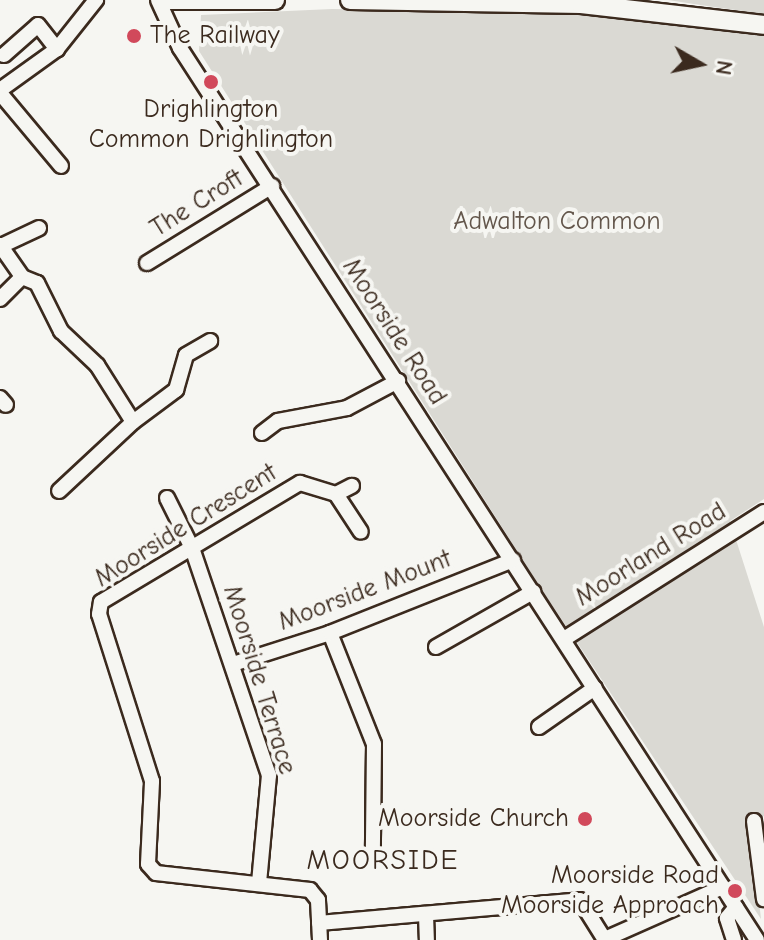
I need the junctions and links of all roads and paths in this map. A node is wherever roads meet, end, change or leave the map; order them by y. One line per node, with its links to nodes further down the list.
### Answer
1 (96, 0): 7 (street)
2 (158, 0): 11 (street, Moorside Road)
3 (169, 0): 4 (main road)
4 (275, 0)
5 (350, 0): 6 (main road)
6 (764, 25)
7 (57, 49): 8 (street); 9 (street)
8 (4, 55)
9 (0, 92): 10 (street)
10 (61, 166)
11 (272, 186): 14 (street, The Croft); 18 (street, Moorside Road)
12 (39, 228): 13 (street)
13 (0, 245): 15 (street)
14 (147, 263)
15 (22, 277): 16 (street); 19 (street)
16 (0, 299)
17 (210, 341): 19 (street)
18 (398, 381): 20 (street); 28 (street, Moorside Road)
19 (133, 422): 22 (street)
20 (262, 433)
21 (352, 486): 23 (street)
22 (59, 491)
23 (336, 494): 26 (street); 27 (street, Moorside Crescent)
24 (167, 498): 27 (street, Moorside Terrace)
25 (764, 512): 31 (street, Moorland Road)
26 (361, 532)
27 (192, 548): 33 (street, Moorside Terrace); 38 (street, Moorside Crescent)
28 (513, 560): 29 (street, Moorside Road); 30 (street, Moorside Mount)
29 (533, 592): 31 (street, Moorside Road); 32 (street)
30 (330, 633): 33 (street, Moorside Mount); 37 (street)
31 (564, 639): 34 (street, Moorside Road)
32 (436, 647)
33 (233, 664): 38 (street, Moorside Terrace)
34 (595, 688): 35 (street); 39 (street, Moorside Road)
35 (539, 727)
36 (754, 821): 40 (street)
37 (373, 847)
38 (259, 883): 43 (street, Moorside Crescent)
39 (723, 887): 41 (street, Moorside Road); 44 (street)
40 (764, 899)
41 (736, 907): 47 (street); 48 (street, Moorside Road)
42 (426, 915): 43 (street); 44 (street); 46 (street)
43 (319, 923): 45 (street)
44 (605, 939)
45 (320, 940)
46 (427, 940)
47 (734, 940)
48 (757, 940)

